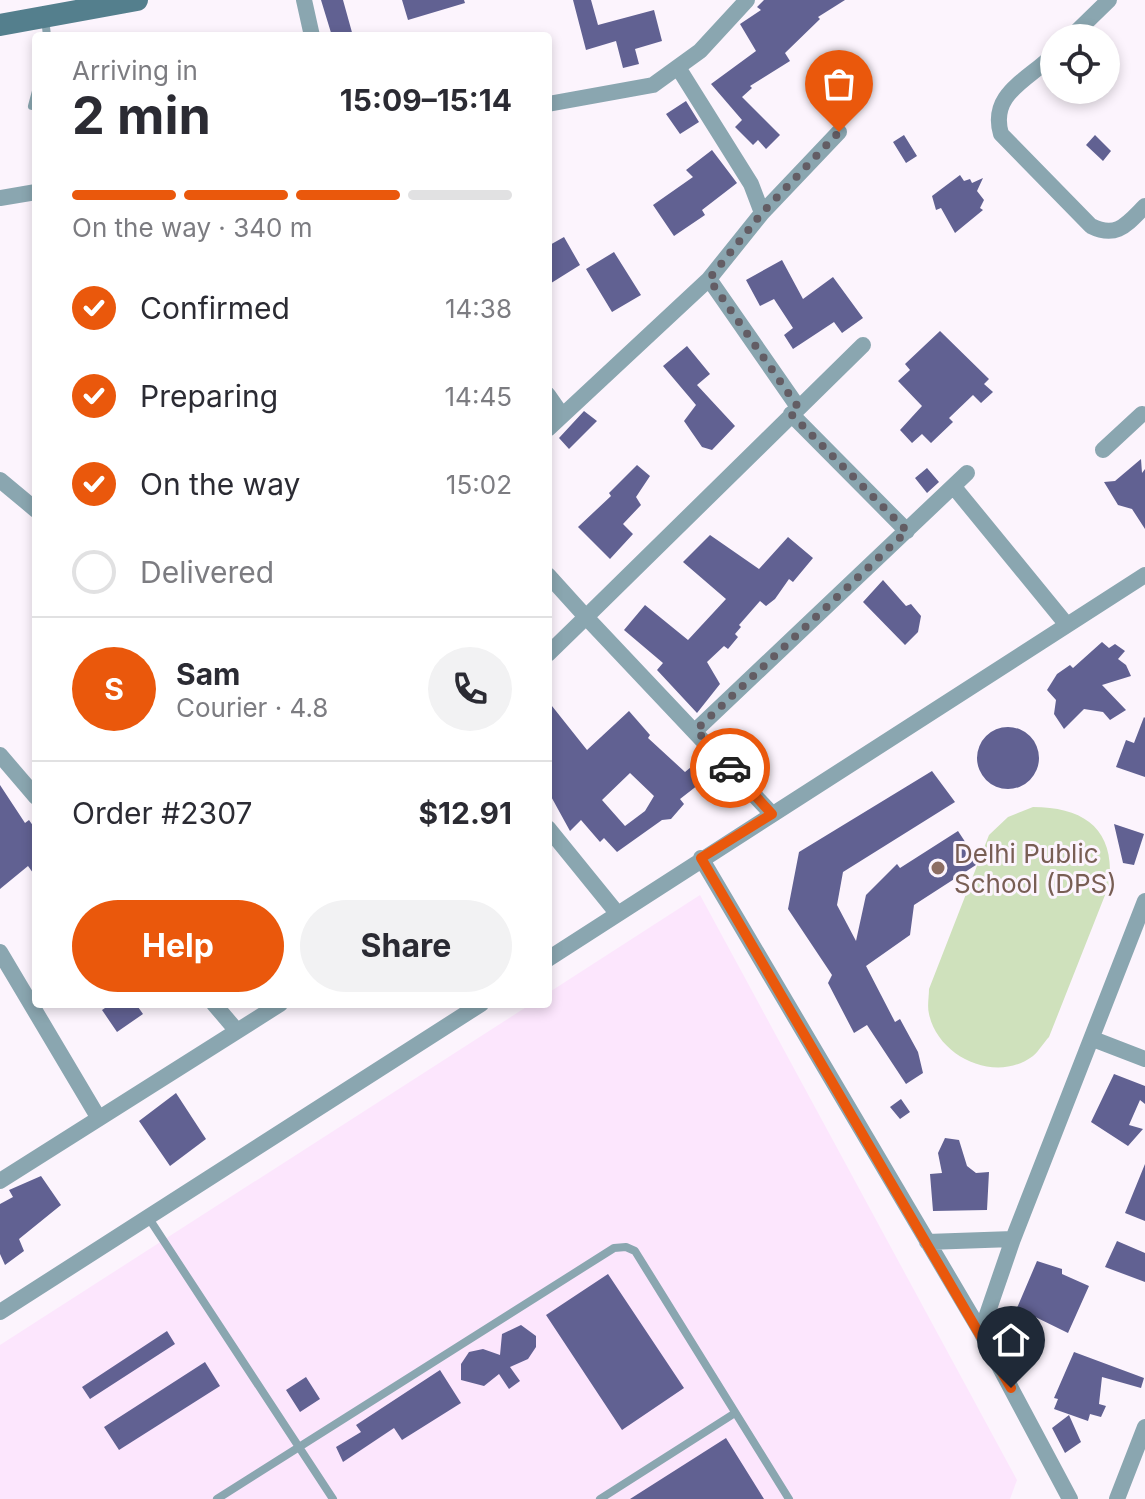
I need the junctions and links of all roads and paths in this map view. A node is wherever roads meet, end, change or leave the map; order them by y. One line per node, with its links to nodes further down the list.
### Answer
1 (137, 0): 5 (street)
2 (304, 0): 8 (street)
3 (747, 0): 10 (street)
4 (1109, 0): 6 (street)
5 (54, 17): 7 (street)
6 (1084, 24)
7 (0, 25)
8 (311, 32)
9 (1040, 66): 15 (street)
10 (679, 69): 11 (street); 16 (street)
11 (552, 103)
12 (839, 132): 16 (street)
13 (32, 193): 14 (street)
14 (0, 198)
15 (1145, 206)
16 (762, 213): 17 (street)
17 (709, 279): 20 (street); 22 (street)
18 (863, 345): 20 (street)
19 (552, 401): 22 (street)
20 (794, 410): 29 (street); 32 (street)
21 (1144, 414): 24 (street)
22 (562, 415): 23 (street)
23 (552, 425)
24 (1103, 450)
25 (967, 473): 27 (street)
26 (2, 486): 28 (street)
27 (954, 487): 29 (street); 33 (street)
28 (32, 507)
29 (907, 531): 35 (street)
30 (1145, 575): 33 (street)
31 (552, 579): 32 (street)
32 (586, 617): 34 (street); 35 (street)
33 (1067, 625): 38 (street)
34 (552, 650)
35 (696, 730): 38 (street)
36 (0, 755): 37 (street)
37 (32, 792)
38 (772, 814): 40 (street)
39 (552, 833): 42 (street)
40 (701, 858): 42 (street); 57 (street)
41 (1145, 901): 51 (street)
42 (617, 913): 44 (street)
43 (0, 952): 45 (street)
44 (552, 956)
45 (32, 1006)
46 (33, 1008): 53 (street)
47 (217, 1008): 50 (street)
48 (274, 1008): 50 (street)
49 (470, 1008): 55 (street)
50 (237, 1031): 53 (street)
51 (1093, 1039): 52 (street); 56 (street)
52 (1145, 1059)
53 (98, 1117): 54 (street)
54 (0, 1181)
55 (148, 1217): 58 (street); 62 (lane)
56 (1013, 1239): 57 (street); 59 (street)
57 (927, 1242): 59 (street)
58 (0, 1312)
59 (981, 1332): 67 (street)
60 (735, 1413): 62 (lane); 65 (lane); 66 (lane)
61 (1145, 1427): 68 (street)
62 (299, 1447): 63 (lane); 64 (lane)
63 (217, 1499)
64 (333, 1499)
65 (600, 1499)
66 (789, 1499)
67 (1070, 1499)
68 (1117, 1499)

